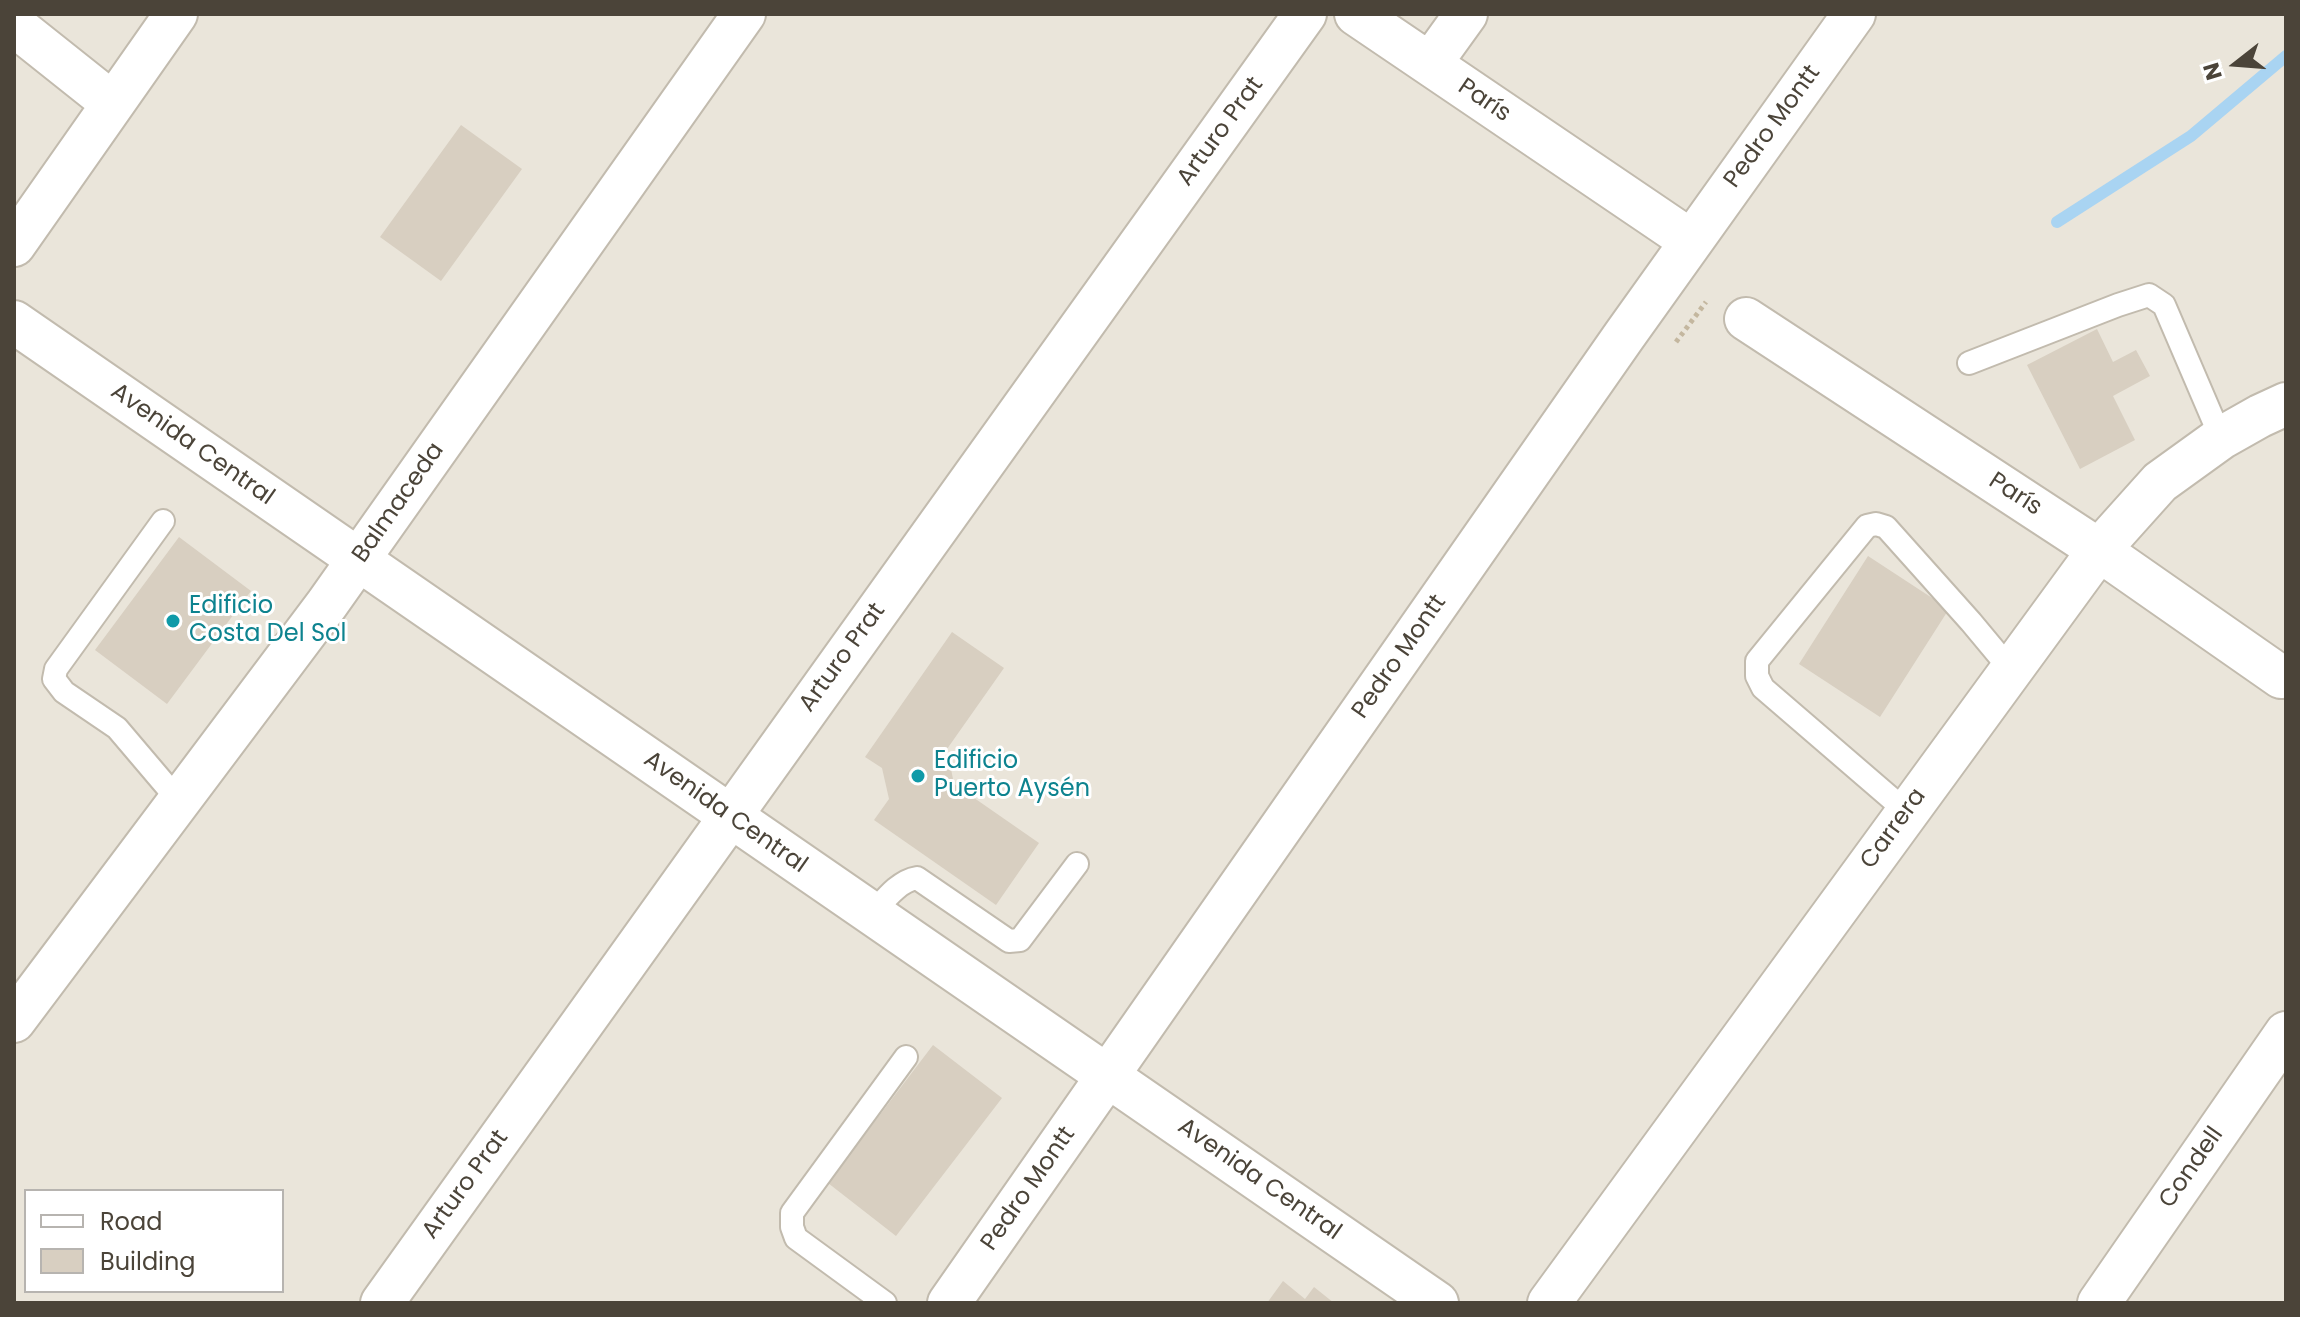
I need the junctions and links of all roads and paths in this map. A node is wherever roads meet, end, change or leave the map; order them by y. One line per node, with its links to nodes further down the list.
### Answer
1 (176, 14): 9 (street)
2 (744, 14): 19 (street, Balmaceda)
3 (1305, 14): 24 (street, Arturo Prat)
4 (1356, 14): 8 (street, París)
5 (1466, 14): 8 (street)
6 (1854, 14): 10 (street, Pedro Montt)
7 (14, 25): 9 (street)
8 (1430, 64): 10 (street, París)
9 (112, 103): 11 (street)
10 (1691, 241): 30 (street, Pedro Montt)
11 (14, 245)
12 (1746, 319): 18 (street, París)
13 (14, 322): 19 (street, Avenida Central)
14 (1969, 363): 16 (lane)
15 (2286, 404): 16 (street, Carrera)
16 (2221, 438): 18 (street, Carrera)
17 (163, 521): 22 (lane)
18 (2099, 550): 20 (street, Carrera); 21 (street, París)
19 (359, 560): 22 (street, Balmaceda); 24 (street, Avenida Central)
20 (2011, 670): 23 (street, Carrera); 23 (lane)
21 (2281, 677)
22 (179, 801): 27 (street, Balmaceda)
23 (1907, 812): 35 (street, Carrera)
24 (730, 816): 26 (street, Avenida Central); 31 (street, Arturo Prat)
25 (1077, 864): 26 (lane)
26 (871, 915): 30 (street, Avenida Central)
27 (14, 1021)
28 (2285, 1037): 36 (street, Condell)
29 (906, 1057): 32 (lane)
30 (1109, 1076): 33 (street, Pedro Montt); 34 (street, Avenida Central)
31 (382, 1303)
32 (885, 1303)
33 (949, 1303)
34 (1437, 1303)
35 (1549, 1303)
36 (2099, 1303)

